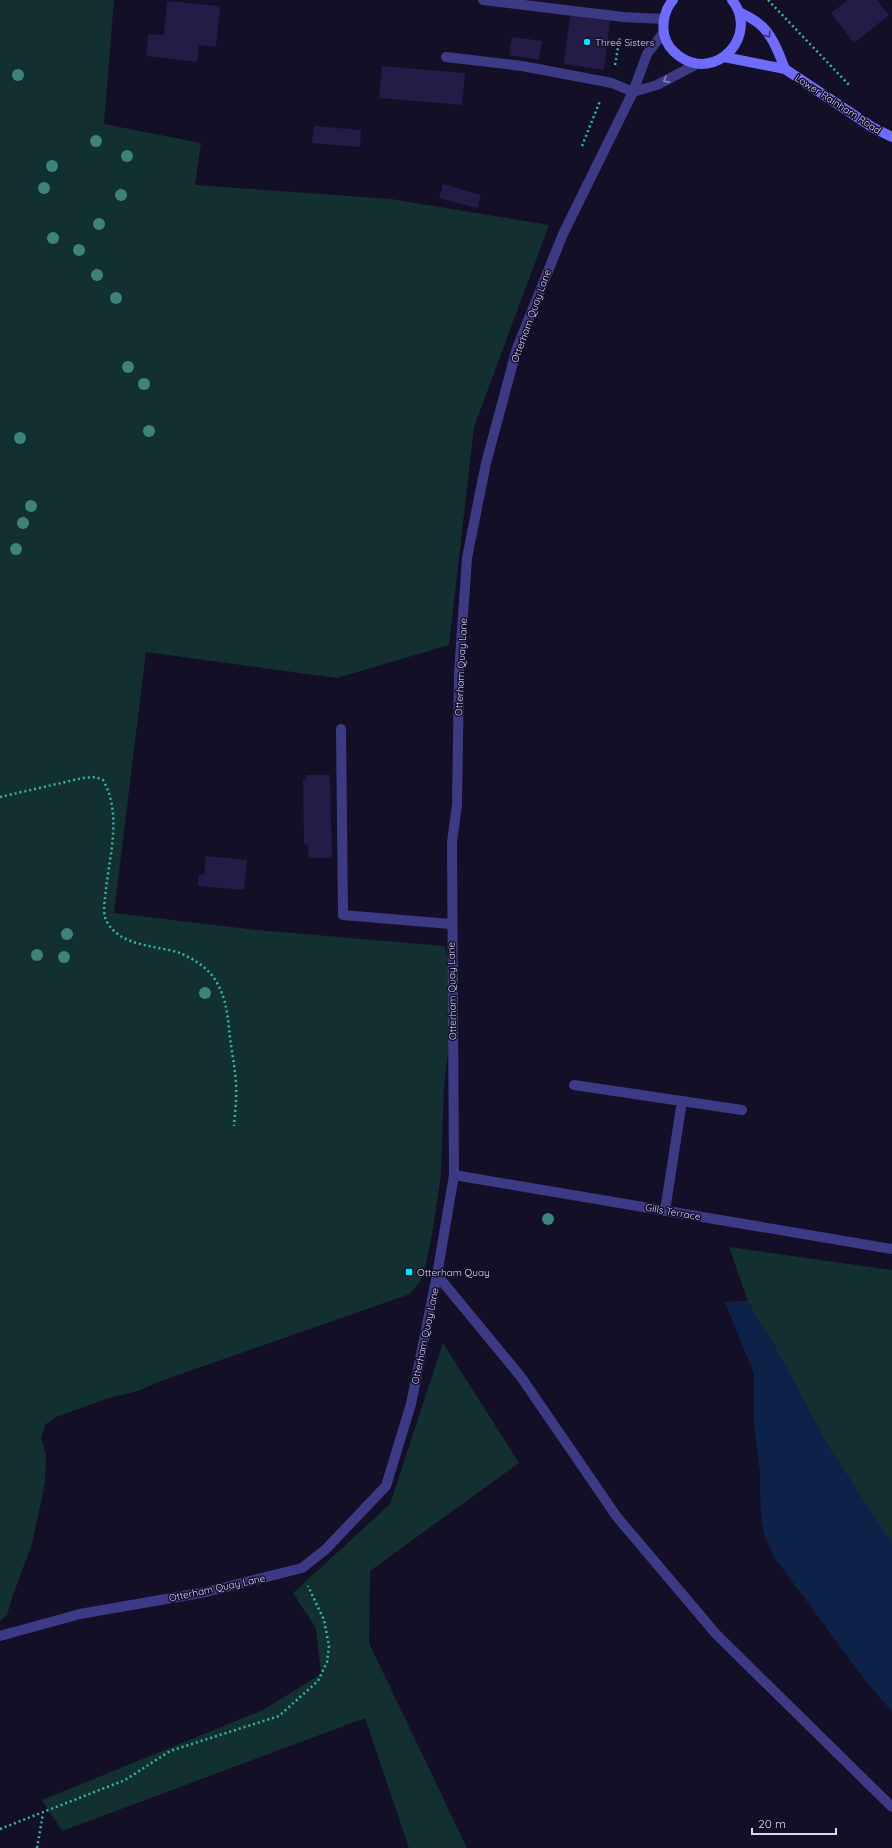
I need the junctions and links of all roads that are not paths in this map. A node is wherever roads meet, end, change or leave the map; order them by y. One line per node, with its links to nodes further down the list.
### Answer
1 (483, 0): 6 (street)
2 (663, 0): 6 (street)
3 (673, 0): 6 (street)
4 (732, 0): 5 (street)
5 (739, 12): 9 (street); 11 (street, Lower Rainham Road, one-way to 11)
6 (664, 16): 7 (street)
7 (664, 32): 10 (street); 12 (street, Otterham Quay Lane)
8 (446, 57): 12 (street)
9 (724, 57): 10 (street); 11 (street, Lower Rainham Road)
10 (697, 64): 12 (street, one-way to 12)
11 (785, 69): 13 (street, Lower Rainham Road)
12 (633, 92): 15 (street, Otterham Quay Lane)
13 (892, 137)
14 (341, 729): 15 (street)
15 (452, 924): 19 (street, Otterham Quay Lane)
16 (574, 1085): 17 (street)
17 (682, 1102): 18 (street); 20 (street)
18 (742, 1110)
19 (454, 1175): 20 (street, Gills Terrace); 22 (street, Otterham Quay Lane)
20 (665, 1211): 21 (street, Gills Terrace)
21 (892, 1249)
22 (437, 1275): 23 (street, Otterham Quay Lane); 24 (street)
23 (0, 1636)
24 (892, 1807)

